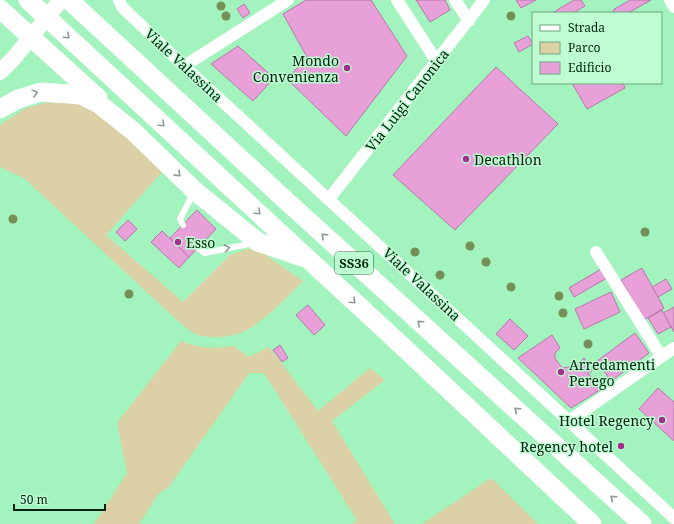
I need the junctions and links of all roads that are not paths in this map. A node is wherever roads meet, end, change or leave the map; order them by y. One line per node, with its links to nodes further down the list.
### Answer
1 (28, 0): 26 (highway, SS36, one-way to 26)
2 (61, 0): 16 (main road)
3 (69, 0): 20 (highway, SS36)
4 (88, 0): 20 (highway)
5 (119, 0): 15 (street, Viale Valassina)
6 (288, 0): 15 (street)
7 (397, 0): 14 (street)
8 (455, 0): 13 (street)
9 (484, 0): 13 (street, Via Luigi Canonica)
10 (670, 0): 11 (street)
11 (674, 7)
12 (0, 9): 18 (highway)
13 (469, 21): 14 (street, Via Luigi Canonica)
14 (437, 62): 21 (street, Via Luigi Canonica)
15 (184, 66): 21 (street, Viale Valassina)
16 (0, 72)
17 (0, 109): 18 (highway, one-way to 18)
18 (134, 131): 19 (highway, one-way to 19)
19 (195, 191): 22 (lane); 23 (highway)
20 (281, 196): 32 (highway, SS36, one-way to 20)
21 (329, 199): 29 (street, Viale Valassina)
22 (183, 225)
23 (258, 242): 24 (lane, one-way to 23); 26 (highway)
24 (198, 248)
25 (596, 252): 28 (street)
26 (308, 259): 31 (highway, SS36, one-way to 31)
27 (674, 348): 28 (street)
28 (661, 356): 29 (street)
29 (569, 421): 30 (street, Viale Valassina)
30 (674, 518)
31 (592, 524)
32 (642, 524)

